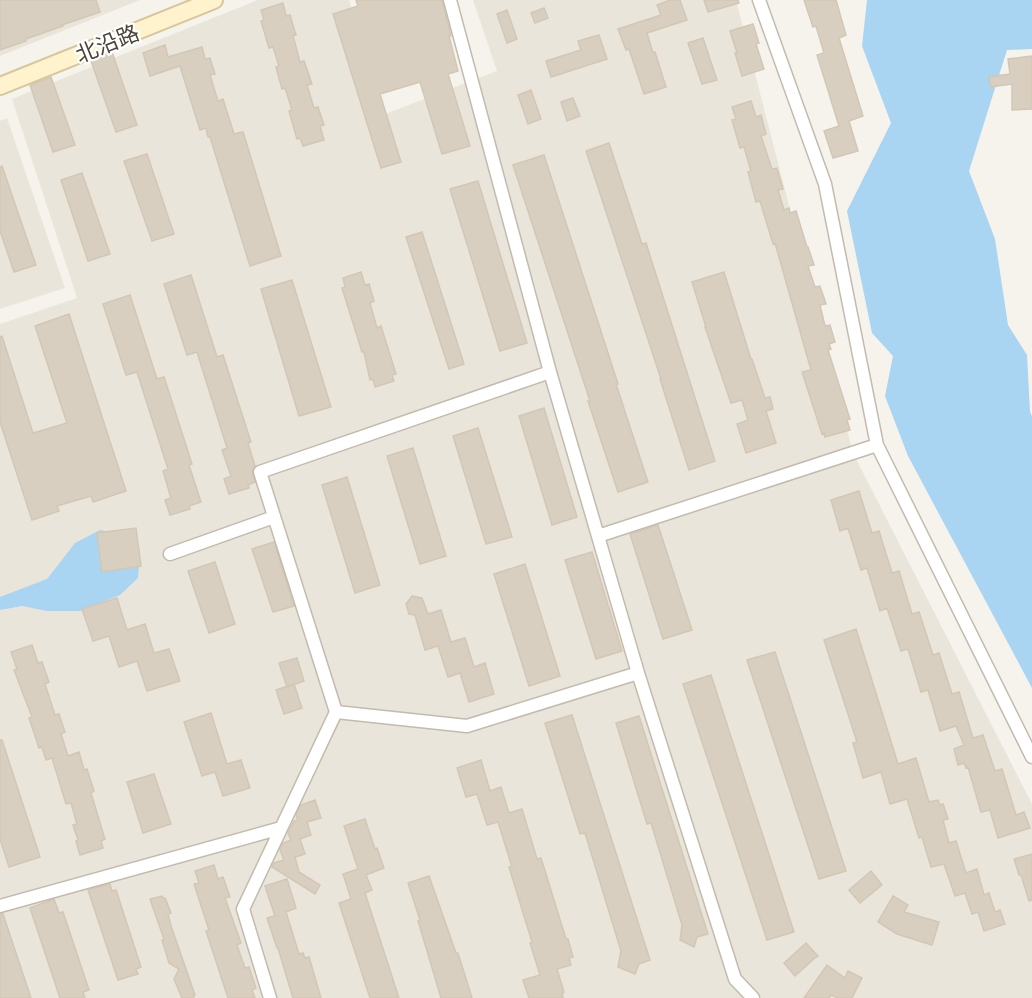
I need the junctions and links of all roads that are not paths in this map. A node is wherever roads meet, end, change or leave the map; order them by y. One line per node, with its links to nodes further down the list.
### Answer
1 (214, 0): 4 (main road, 北沿路)
2 (450, 0): 5 (street)
3 (759, 0): 6 (street)
4 (0, 86)
5 (550, 372): 7 (street); 8 (street)
6 (877, 445): 8 (street); 12 (street)
7 (274, 517): 9 (street); 11 (street)
8 (598, 536): 10 (street)
9 (170, 554)
10 (639, 673): 11 (street); 16 (street)
11 (336, 712): 13 (street)
12 (1032, 757)
13 (281, 828): 14 (street); 15 (street)
14 (0, 906)
15 (270, 998)
16 (753, 998)

